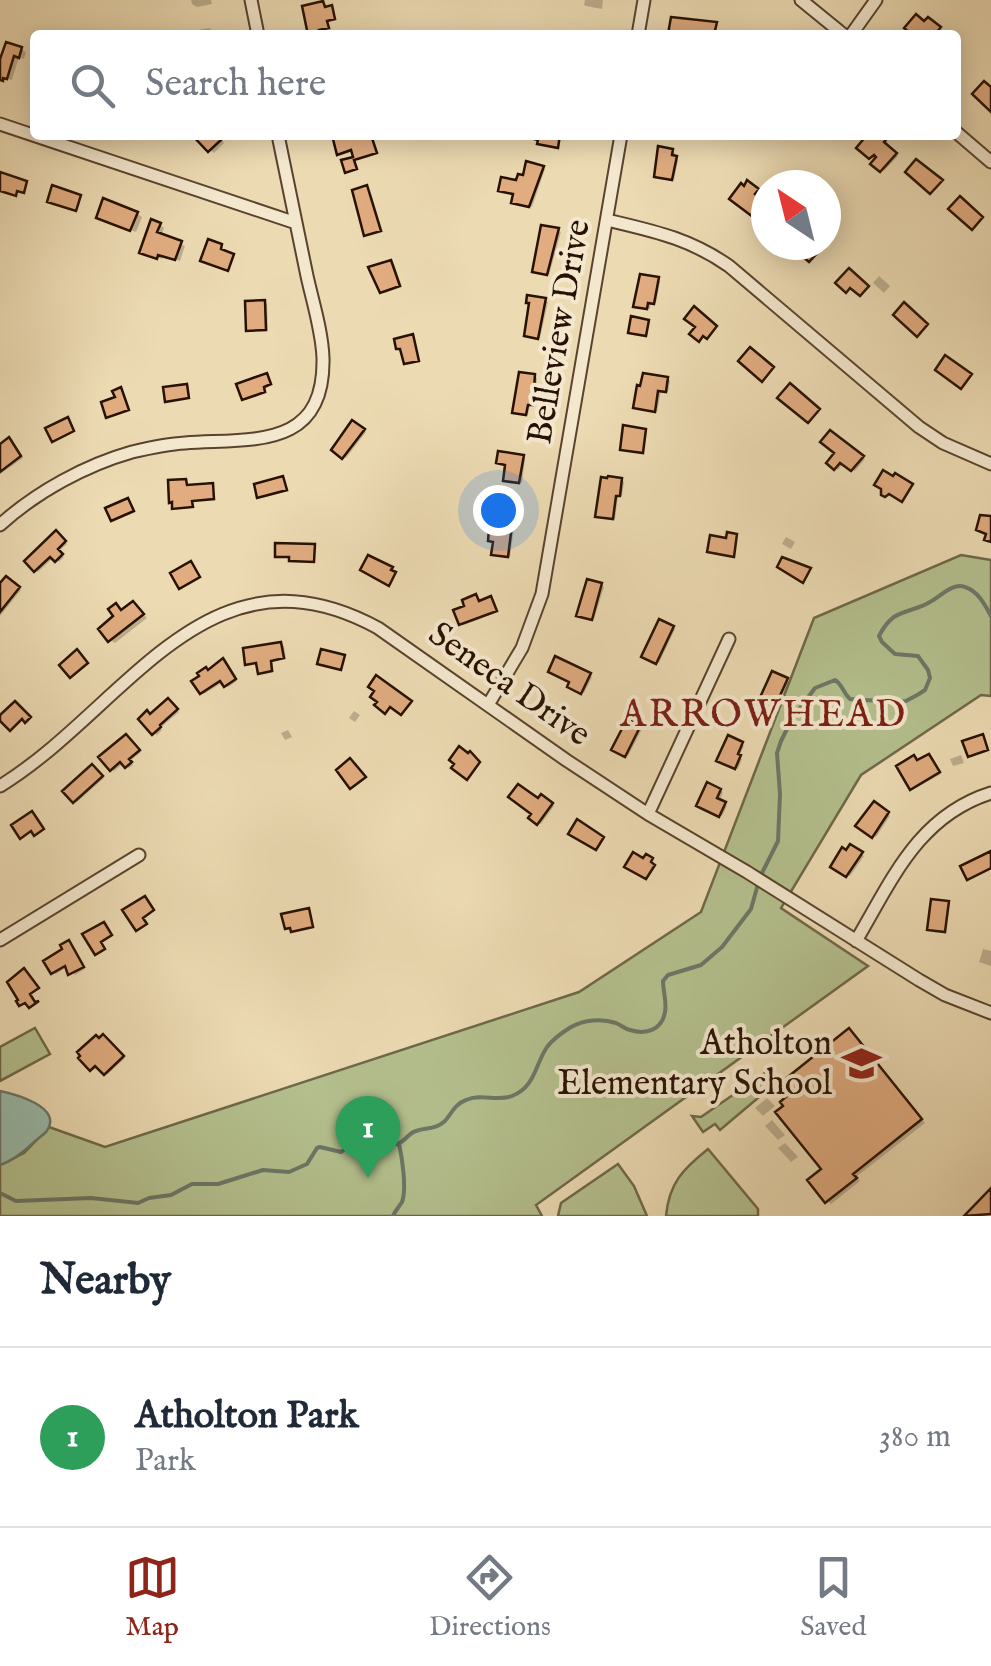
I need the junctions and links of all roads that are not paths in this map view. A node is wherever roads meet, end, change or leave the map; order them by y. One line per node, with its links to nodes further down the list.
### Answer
1 (251, 0): 5 (street)
2 (644, 0): 6 (street)
3 (802, 0): 7 (street)
4 (876, 0): 8 (street)
5 (257, 30)
6 (639, 30)
7 (841, 30)
8 (852, 30)
9 (0, 124): 10 (street)
10 (30, 134)
11 (961, 136): 15 (street)
12 (48, 140): 17 (street)
13 (279, 140): 17 (street)
14 (620, 140): 16 (street, Belleview Drive)
15 (991, 162)
16 (606, 220): 18 (street); 21 (street, Belleview Drive)
17 (296, 223): 19 (street)
18 (991, 464)
19 (0, 524)
20 (730, 639): 24 (street)
21 (488, 705): 22 (street, Seneca Drive); 24 (street, Seneca Drive)
22 (0, 786)
23 (991, 793): 27 (street)
24 (648, 814): 27 (street, Seneca Drive)
25 (138, 855): 26 (street)
26 (0, 940)
27 (856, 942): 28 (street, Seneca Drive)
28 (991, 1013)

